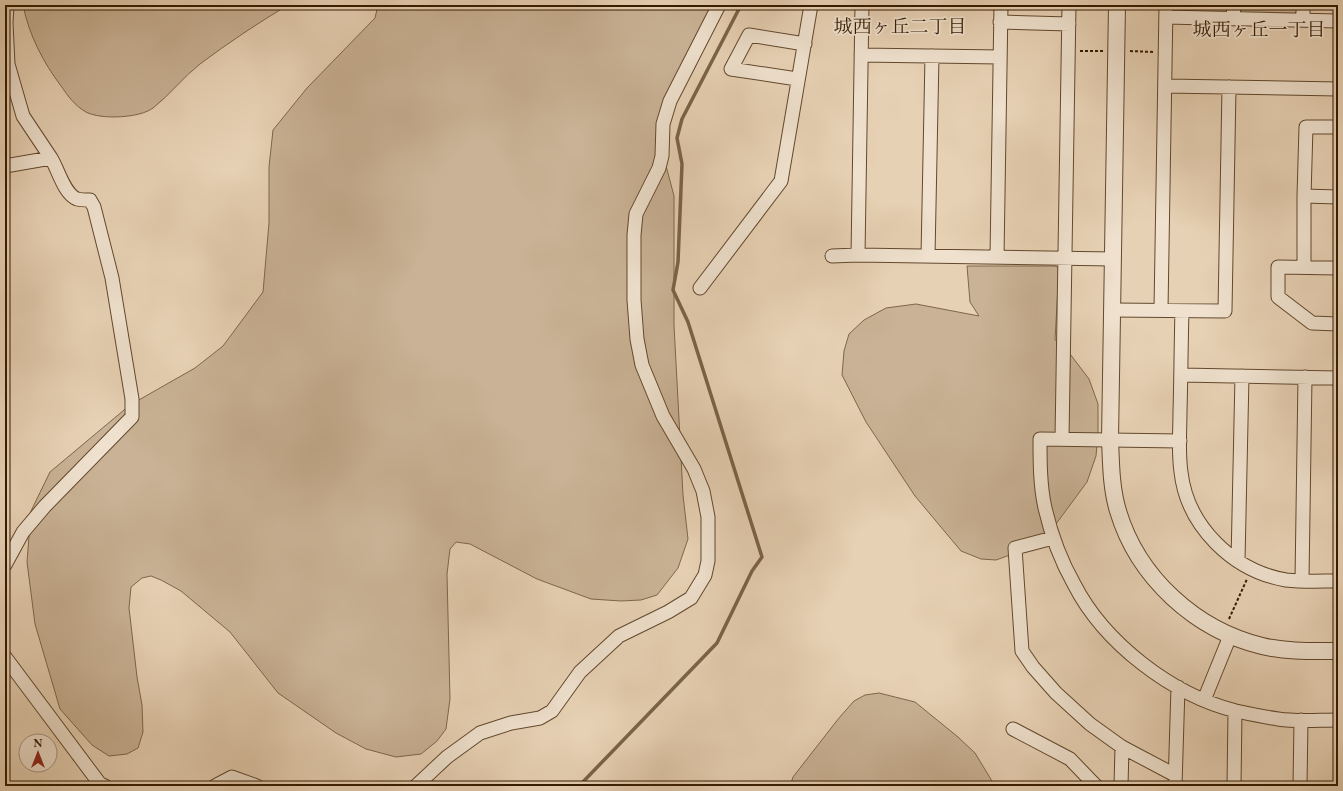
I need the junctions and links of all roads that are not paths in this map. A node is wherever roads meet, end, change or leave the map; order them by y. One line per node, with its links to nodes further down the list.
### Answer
1 (7, 5): 25 (street)
2 (719, 5): 68 (street)
3 (811, 5): 16 (street)
4 (862, 5): 17 (street)
5 (1001, 5): 14 (street)
6 (1069, 5): 15 (street)
7 (1117, 5): 34 (street)
8 (1234, 5): 11 (street)
9 (1303, 5): 12 (street)
10 (1166, 11): 11 (street); 21 (street)
11 (1233, 19): 12 (street)
12 (1303, 20): 13 (street)
13 (1338, 21)
14 (1000, 22): 15 (street); 19 (street)
15 (1069, 24): 33 (street)
16 (804, 44): 20 (street); 20 (street)
17 (861, 55): 18 (street); 29 (street)
18 (932, 56): 19 (street); 31 (street)
19 (1000, 57): 32 (street)
20 (797, 79): 37 (street)
21 (1165, 86): 22 (street); 39 (street)
22 (1229, 87): 23 (street); 40 (street)
23 (1338, 89)
24 (1338, 127): 27 (street)
25 (51, 158): 26 (street); 51 (street)
26 (5, 166)
27 (1304, 196): 28 (street); 35 (street)
28 (1338, 197)
29 (858, 255): 30 (street); 31 (street)
30 (832, 256)
31 (928, 256): 32 (street)
32 (997, 257): 33 (street)
33 (1065, 258): 34 (street); 46 (street)
34 (1113, 259): 38 (street)
35 (1304, 267): 36 (street); 41 (street)
36 (1338, 268)
37 (700, 288)
38 (1112, 310): 39 (street); 47 (street)
39 (1161, 310): 40 (street)
40 (1182, 311): 42 (street)
41 (1338, 324)
42 (1181, 375): 43 (street); 48 (street)
43 (1242, 376): 44 (street); 50 (street)
44 (1305, 377): 45 (street); 52 (street)
45 (1338, 378)
46 (1062, 439): 47 (street); 49 (street)
47 (1110, 439): 48 (street); 54 (street)
48 (1180, 440): 50 (street)
49 (1053, 538): 57 (street); 63 (street)
50 (1238, 561): 52 (street)
51 (5, 565)
52 (1302, 580): 53 (street)
53 (1338, 581)
54 (1226, 634): 55 (street); 58 (street)
55 (1338, 651)
56 (5, 657): 65 (street)
57 (1178, 687): 58 (street); 64 (street)
58 (1204, 700): 59 (street)
59 (1235, 711): 60 (street); 71 (street)
60 (1301, 720): 61 (street); 72 (street)
61 (1338, 720)
62 (1013, 729): 69 (street)
63 (1122, 747): 64 (street); 70 (street)
64 (1175, 780)
65 (105, 786)
66 (215, 786): 67 (street)
67 (257, 786)
68 (416, 786)
69 (1096, 786)
70 (1121, 786)
71 (1234, 786)
72 (1300, 786)

